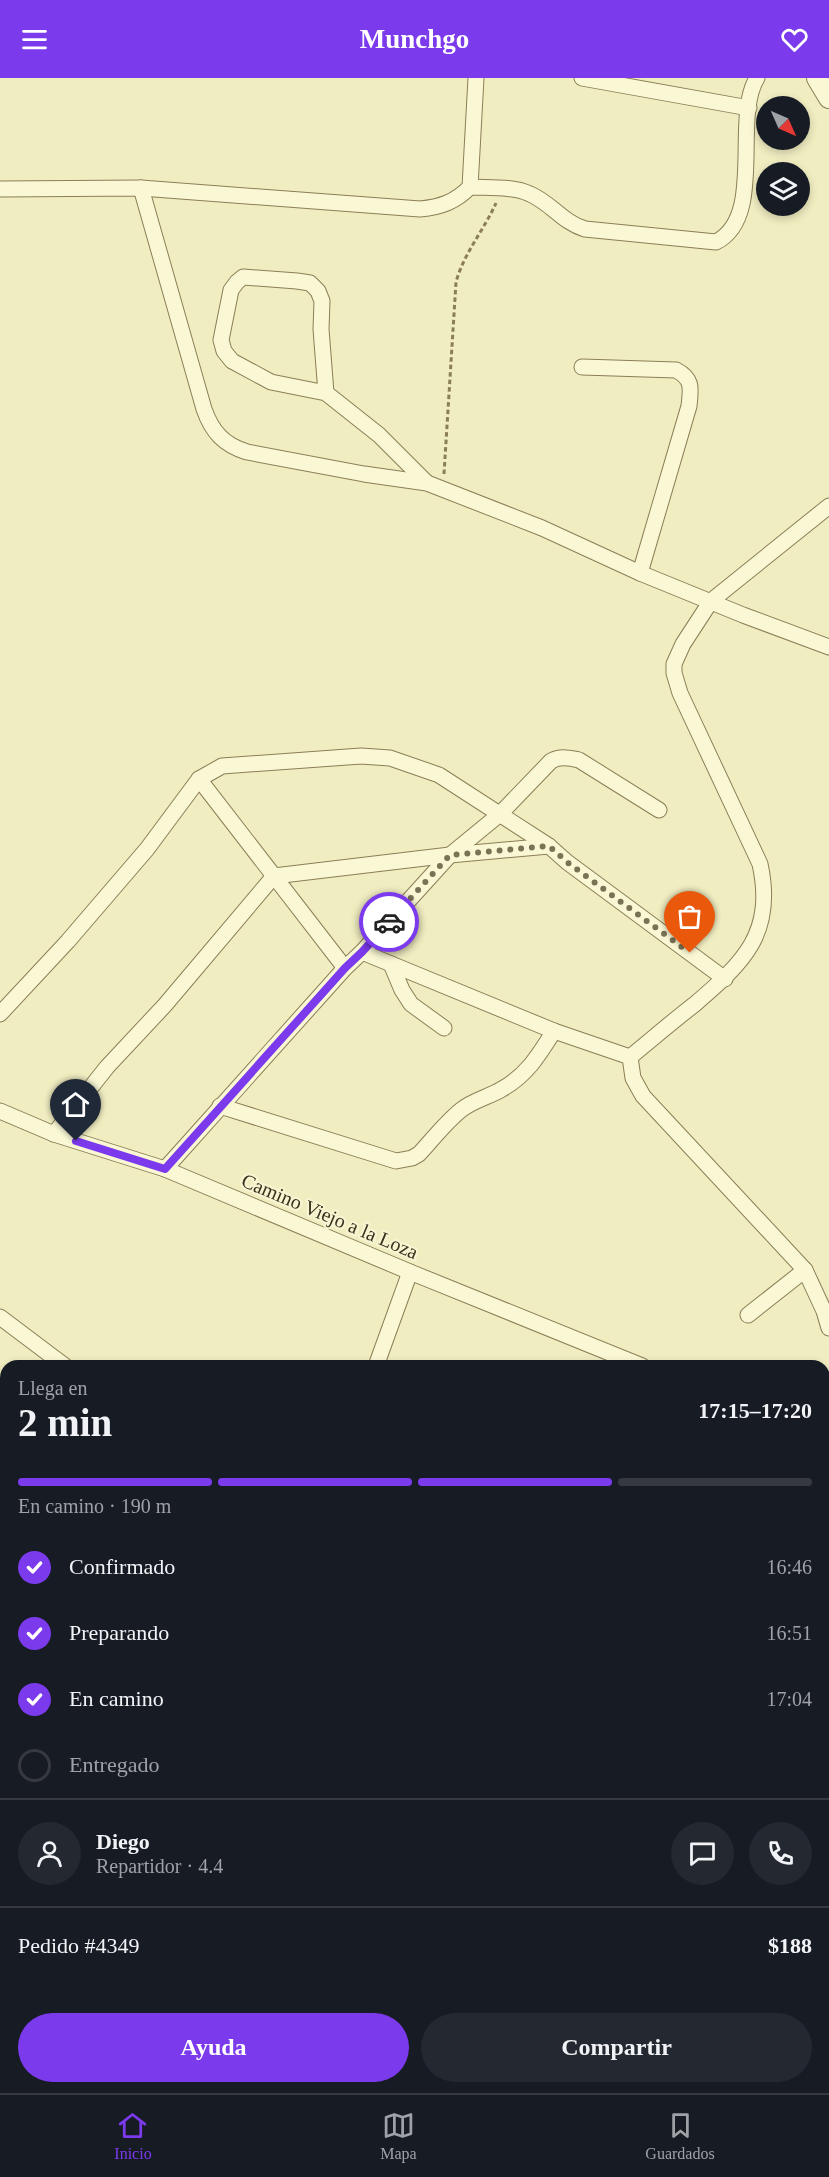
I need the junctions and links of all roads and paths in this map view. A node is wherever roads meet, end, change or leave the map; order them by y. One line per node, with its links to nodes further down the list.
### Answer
1 (476, 78): 7 (street)
2 (582, 78): 6 (street)
3 (757, 78): 6 (street)
4 (817, 78): 5 (street)
5 (829, 98)
6 (749, 108): 10 (street)
7 (470, 187): 8 (street); 10 (street)
8 (141, 188): 9 (street); 13 (street)
9 (0, 189)
10 (502, 189): 14 (path)
11 (582, 367): 16 (street)
12 (326, 393): 12 (street); 13 (street)
13 (427, 483): 14 (street)
14 (443, 491): 16 (street)
15 (829, 506): 17 (street)
16 (640, 573): 17 (street)
17 (711, 601): 18 (street); 28 (street)
18 (829, 647)
19 (199, 779): 21 (street); 24 (street); 29 (street)
20 (659, 810): 21 (street)
21 (500, 814): 22 (street); 23 (street)
22 (549, 846): 23 (street); 28 (street)
23 (450, 855): 24 (street); 25 (street)
24 (274, 876): 27 (street); 35 (street)
25 (362, 952): 26 (street); 27 (street)
26 (391, 964): 30 (street); 31 (street)
27 (345, 968): 33 (street)
28 (725, 979): 32 (street)
29 (0, 1014)
30 (444, 1028)
31 (554, 1031): 32 (street); 33 (street)
32 (630, 1057): 37 (street)
33 (220, 1106): 36 (street)
34 (0, 1111): 35 (street, Camino Viejo a la Loza)
35 (54, 1134): 36 (street, Camino Viejo a la Loza)
36 (165, 1169): 38 (street, Camino Viejo a la Loza)
37 (805, 1270): 39 (street); 40 (street)
38 (410, 1272): 44 (street); 45 (street, Camino Viejo a la Loza)
39 (827, 1308): 42 (street)
40 (748, 1315)
41 (0, 1317): 43 (street)
42 (829, 1328)
43 (57, 1360)
44 (378, 1360)
45 (627, 1360)

